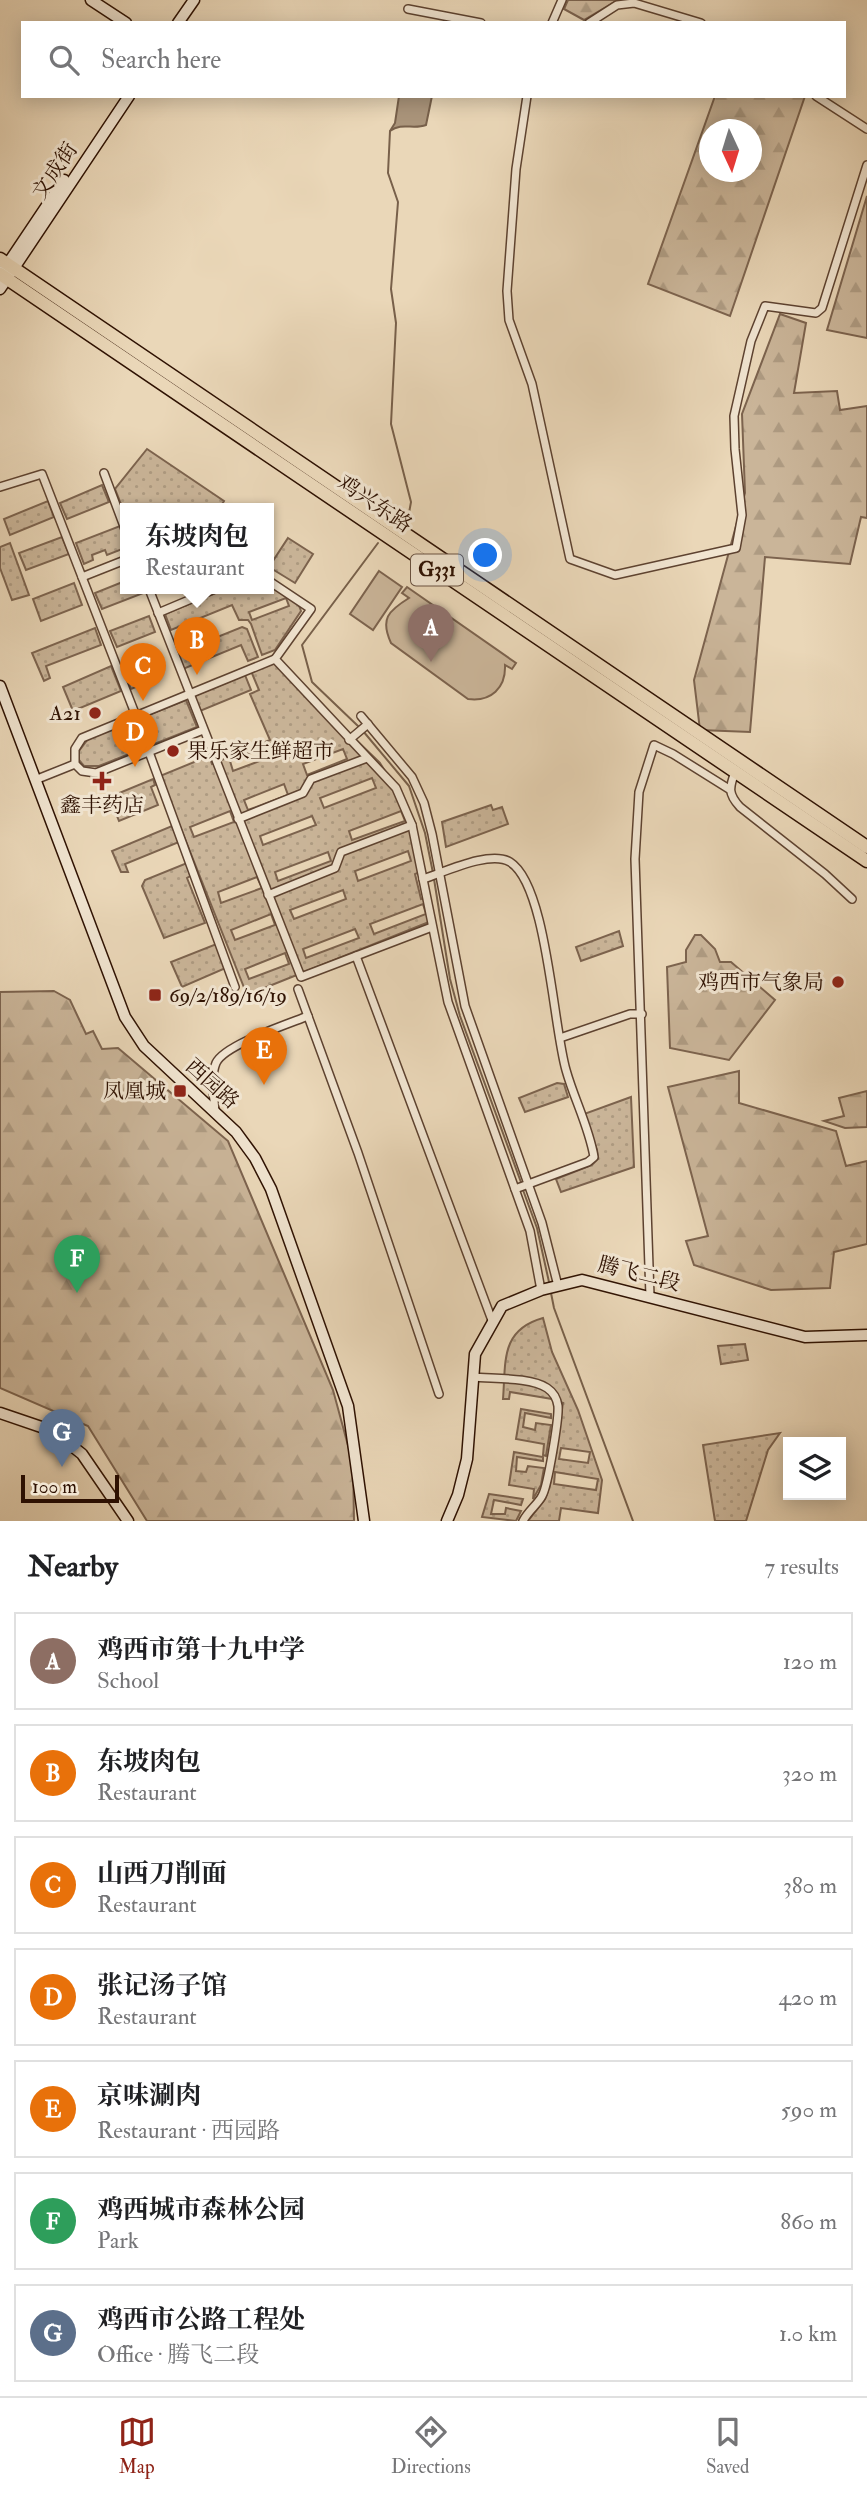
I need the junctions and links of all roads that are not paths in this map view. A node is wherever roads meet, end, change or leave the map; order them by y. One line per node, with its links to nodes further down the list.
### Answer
1 (91, 0): 6 (main road)
2 (185, 0): 7 (main road)
3 (194, 0): 8 (main road)
4 (562, 0): 10 (street)
5 (408, 9): 9 (street)
6 (123, 21)
7 (171, 21)
8 (179, 21)
9 (471, 21)
10 (553, 21)
11 (592, 21): 12 (street)
12 (694, 21)
13 (119, 98): 19 (main road, 文成街)
14 (128, 98): 19 (main road, 文成街)
15 (527, 98): 18 (street)
16 (819, 98): 17 (street)
17 (867, 129)
18 (867, 165)
19 (4, 273): 40 (highway, 鸡兴东路 / G331); 46 (highway, 鸡兴东路 / G331)
20 (104, 473): 22 (street)
21 (0, 487): 24 (street)
22 (120, 516)
23 (120, 562): 24 (street)
24 (82, 577): 32 (street)
25 (274, 584): 29 (street)
26 (151, 594): 28 (street)
27 (203, 594): 28 (street)
28 (158, 613): 31 (street)
29 (275, 659): 31 (street); 36 (street)
30 (0, 686): 41 (main road, 西园路)
31 (189, 694): 32 (street); 35 (street)
32 (136, 716): 39 (street)
33 (361, 716): 34 (street)
34 (368, 724): 36 (street); 44 (street)
35 (203, 730): 37 (street); 43 (street)
36 (349, 740): 38 (street)
37 (149, 752): 39 (street); 54 (street)
38 (367, 758): 43 (street); 45 (street)
39 (75, 764): 41 (street)
40 (735, 772): 42 (street); 47 (highway, 鸡兴东路 / G331)
41 (36, 780): 59 (main road, 西园路)
42 (729, 789): 51 (street); 56 (street)
43 (239, 819): 50 (street)
44 (429, 823): 45 (street); 48 (street)
45 (412, 827): 49 (street); 50 (street)
46 (867, 847)
47 (867, 861)
48 (439, 874): 49 (street); 58 (street); 60 (street)
49 (423, 879): 52 (street)
50 (268, 895): 53 (street)
51 (852, 899)
52 (432, 927): 53 (street); 61 (street)
53 (356, 956): 69 (street)
54 (235, 987)
55 (298, 989): 57 (street)
56 (642, 1014): 58 (street); 68 (street)
57 (308, 1016): 59 (street); 72 (street)
58 (560, 1038): 60 (street)
59 (215, 1113): 75 (main road, 西园路)
60 (528, 1185): 61 (street); 62 (street)
61 (515, 1189): 63 (street)
62 (542, 1223): 63 (street); 64 (street)
63 (529, 1227): 65 (street)
64 (550, 1256): 65 (street); 66 (street)
65 (536, 1260): 67 (street)
66 (558, 1286): 67 (main road, 腾飞二段); 68 (main road, 腾飞二段)
67 (541, 1290): 69 (main road, 腾飞二段)
68 (650, 1296): 70 (main road, 腾飞二段)
69 (492, 1323): 71 (main road, 腾飞二段)
70 (867, 1335)
71 (473, 1377): 76 (main road, 腾飞二段); 77 (street)
72 (439, 1394)
73 (0, 1413): 74 (main road)
74 (128, 1521)
75 (364, 1521)
76 (447, 1521)
77 (523, 1521)

